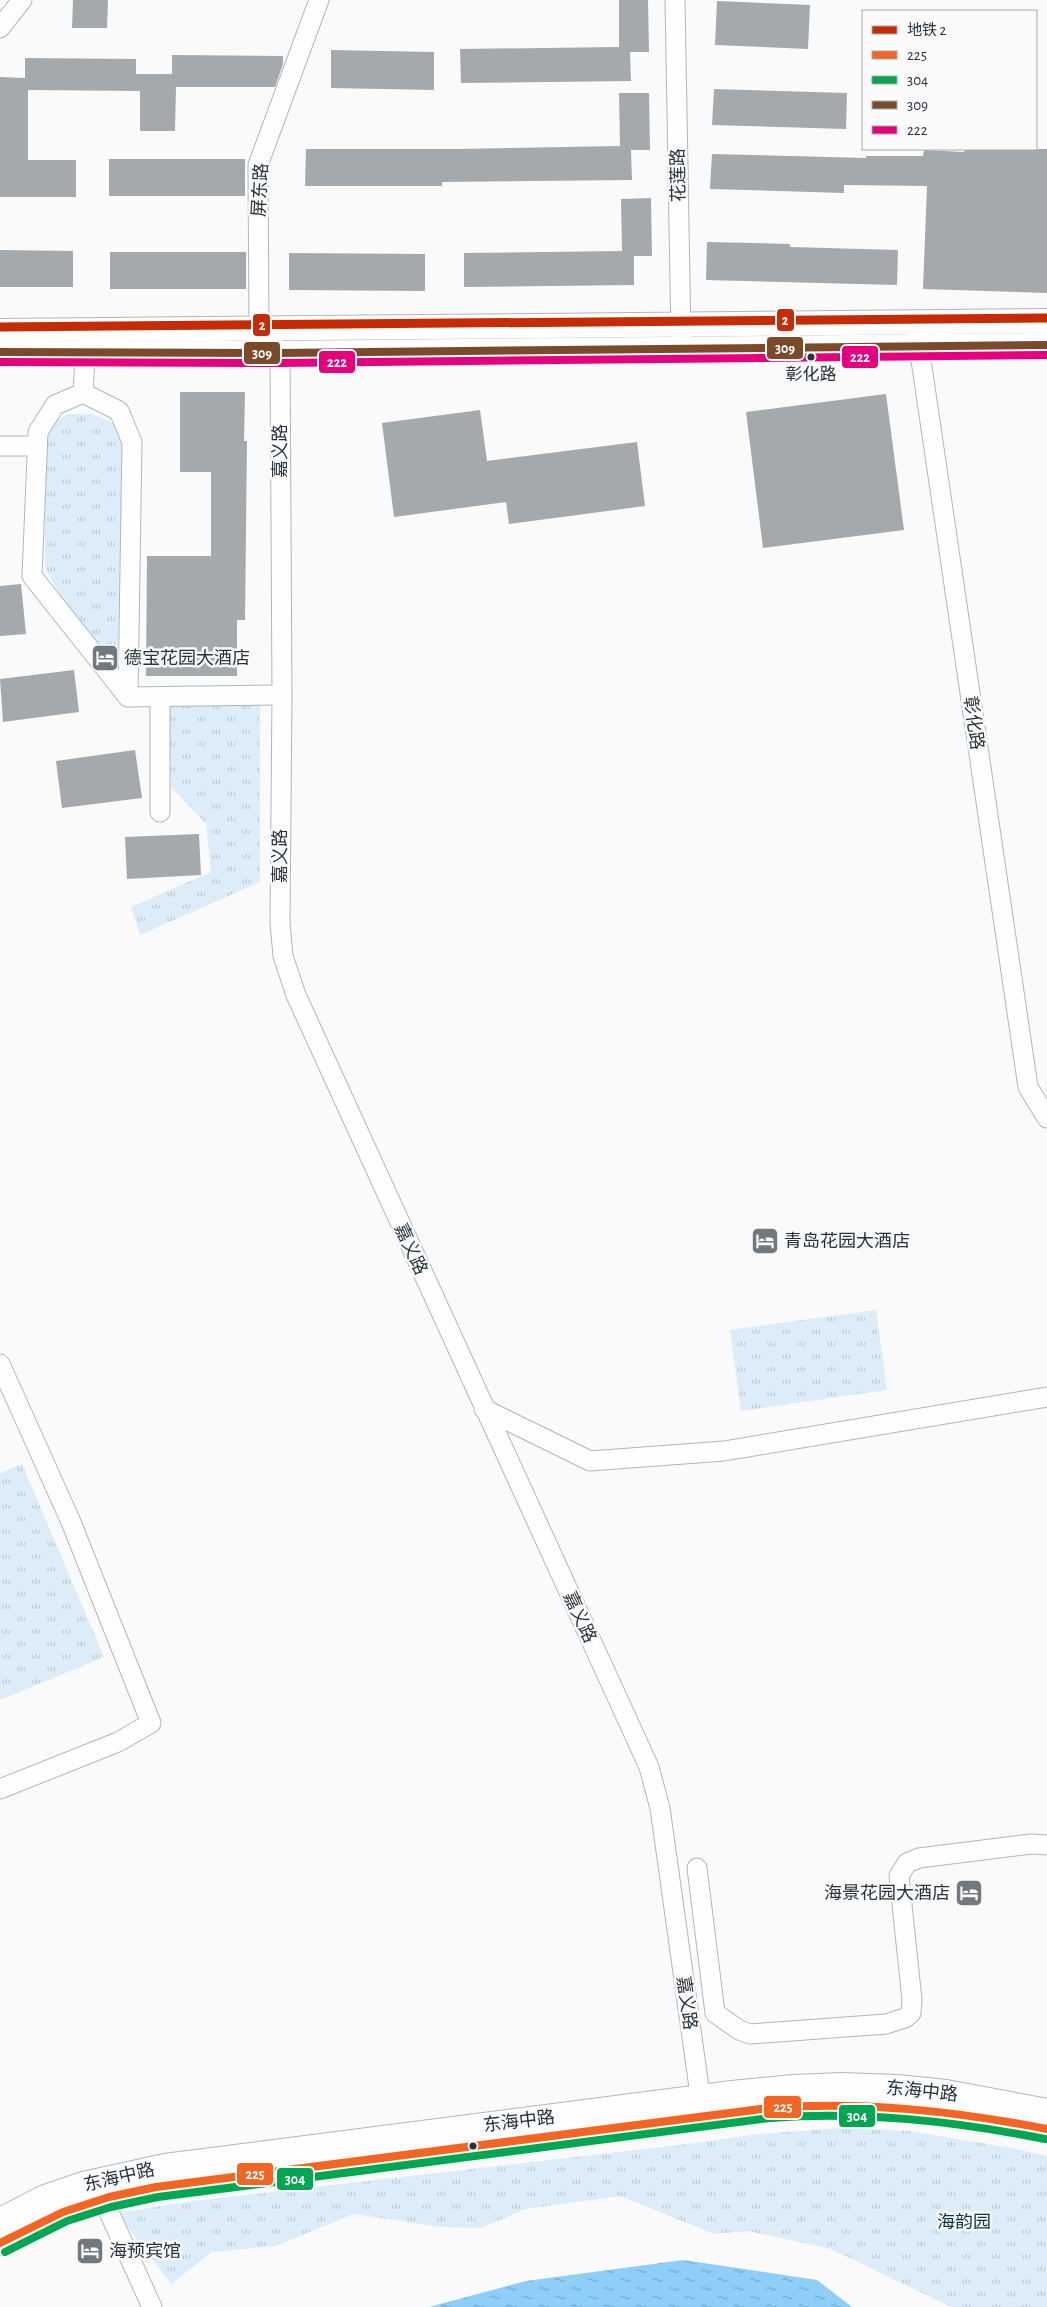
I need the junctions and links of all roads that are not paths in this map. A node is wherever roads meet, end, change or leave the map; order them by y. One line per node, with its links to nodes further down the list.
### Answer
1 (22, 0): 4 (street)
2 (319, 0): 8 (street, 屏东路)
3 (675, 0): 7 (street, 花莲路)
4 (0, 28)
5 (1047, 321): 6 (main road)
6 (916, 323): 7 (main road); 12 (street, 彰化路)
7 (680, 324): 8 (main road); 13 (street, 花莲路)
8 (259, 327): 10 (main road); 15 (street)
9 (0, 331): 10 (main road)
10 (86, 340): 14 (main road); 15 (main road); 16 (street)
11 (1047, 345): 12 (main road)
12 (919, 346): 13 (main road); 23 (street, 彰化路)
13 (682, 349): 15 (main road)
14 (0, 352)
15 (280, 352): 19 (street, 嘉义路)
16 (83, 393): 18 (street); 20 (street)
17 (0, 446): 18 (street)
18 (38, 446): 20 (street)
19 (282, 695): 21 (street); 26 (street, 嘉义路)
20 (128, 697): 21 (street)
21 (160, 697): 22 (street)
22 (160, 812)
23 (1047, 1118)
24 (0, 1364): 27 (street)
25 (1047, 1397): 26 (street)
26 (484, 1409): 30 (street, 嘉义路)
27 (0, 1788)
28 (1047, 1845): 29 (street)
29 (697, 1868)
30 (701, 2106): 31 (main road, 东海中路); 32 (main road, 东海中路); 33 (main road, 东海中路); 34 (main road, 东海中路)
31 (1047, 2111)
32 (1047, 2129)
33 (103, 2199): 35 (main road, 东海中路); 36 (street)
34 (0, 2220)
35 (0, 2243)
36 (152, 2307)

